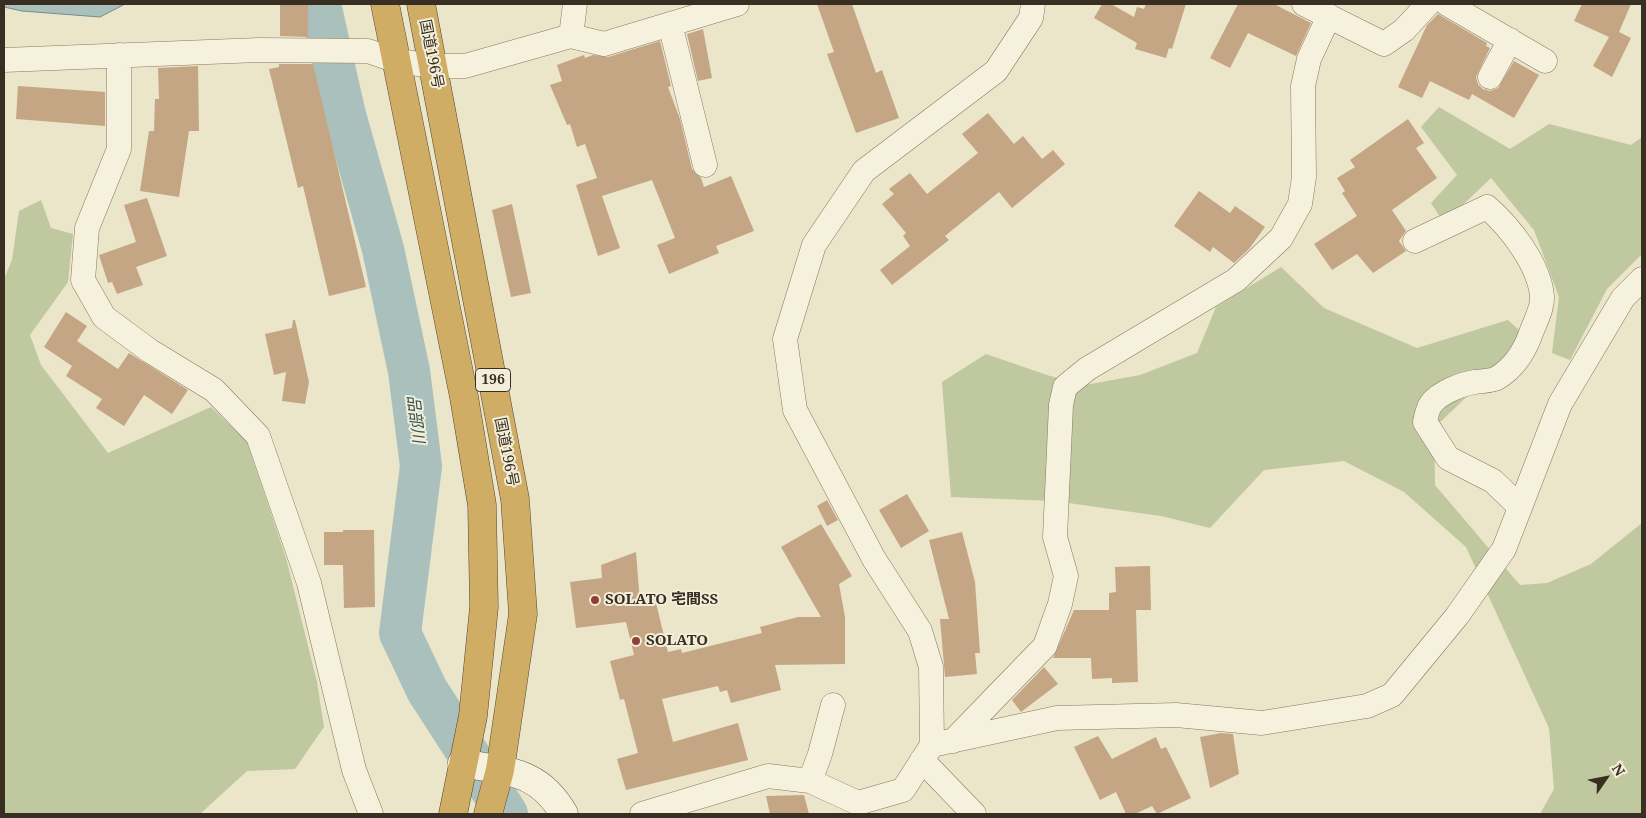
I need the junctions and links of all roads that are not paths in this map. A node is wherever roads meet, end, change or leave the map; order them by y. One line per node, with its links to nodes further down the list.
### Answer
1 (386, 4): 15 (highway, 196)
2 (421, 4): 17 (highway, 国道196号 / 196)
3 (575, 4): 11 (street)
4 (737, 4): 10 (street)
5 (1034, 4): 24 (street)
6 (1304, 4): 9 (street)
7 (1428, 4): 9 (street)
8 (1448, 4): 12 (street)
9 (1329, 16): 24 (street)
10 (670, 24): 11 (street); 19 (street)
11 (571, 36): 17 (street)
12 (1510, 40): 16 (street); 18 (street)
13 (119, 55): 14 (street); 15 (street); 29 (street)
14 (4, 60)
15 (397, 61): 17 (street); 25 (highway, 196)
16 (1545, 61)
17 (434, 66): 26 (highway, 国道196号 / 196)
18 (1490, 77)
19 (705, 165)
20 (1416, 241): 22 (street)
21 (1642, 279): 22 (street)
22 (1520, 507): 24 (street)
23 (833, 705): 27 (street)
24 (936, 749): 27 (street); 33 (street)
25 (462, 763): 26 (street); 28 (highway, 196)
26 (504, 767): 30 (highway, 国道196号 / 196); 31 (street)
27 (810, 781): 32 (street)
28 (455, 804)
29 (371, 814)
30 (488, 814)
31 (564, 814)
32 (642, 814)
33 (974, 814)

